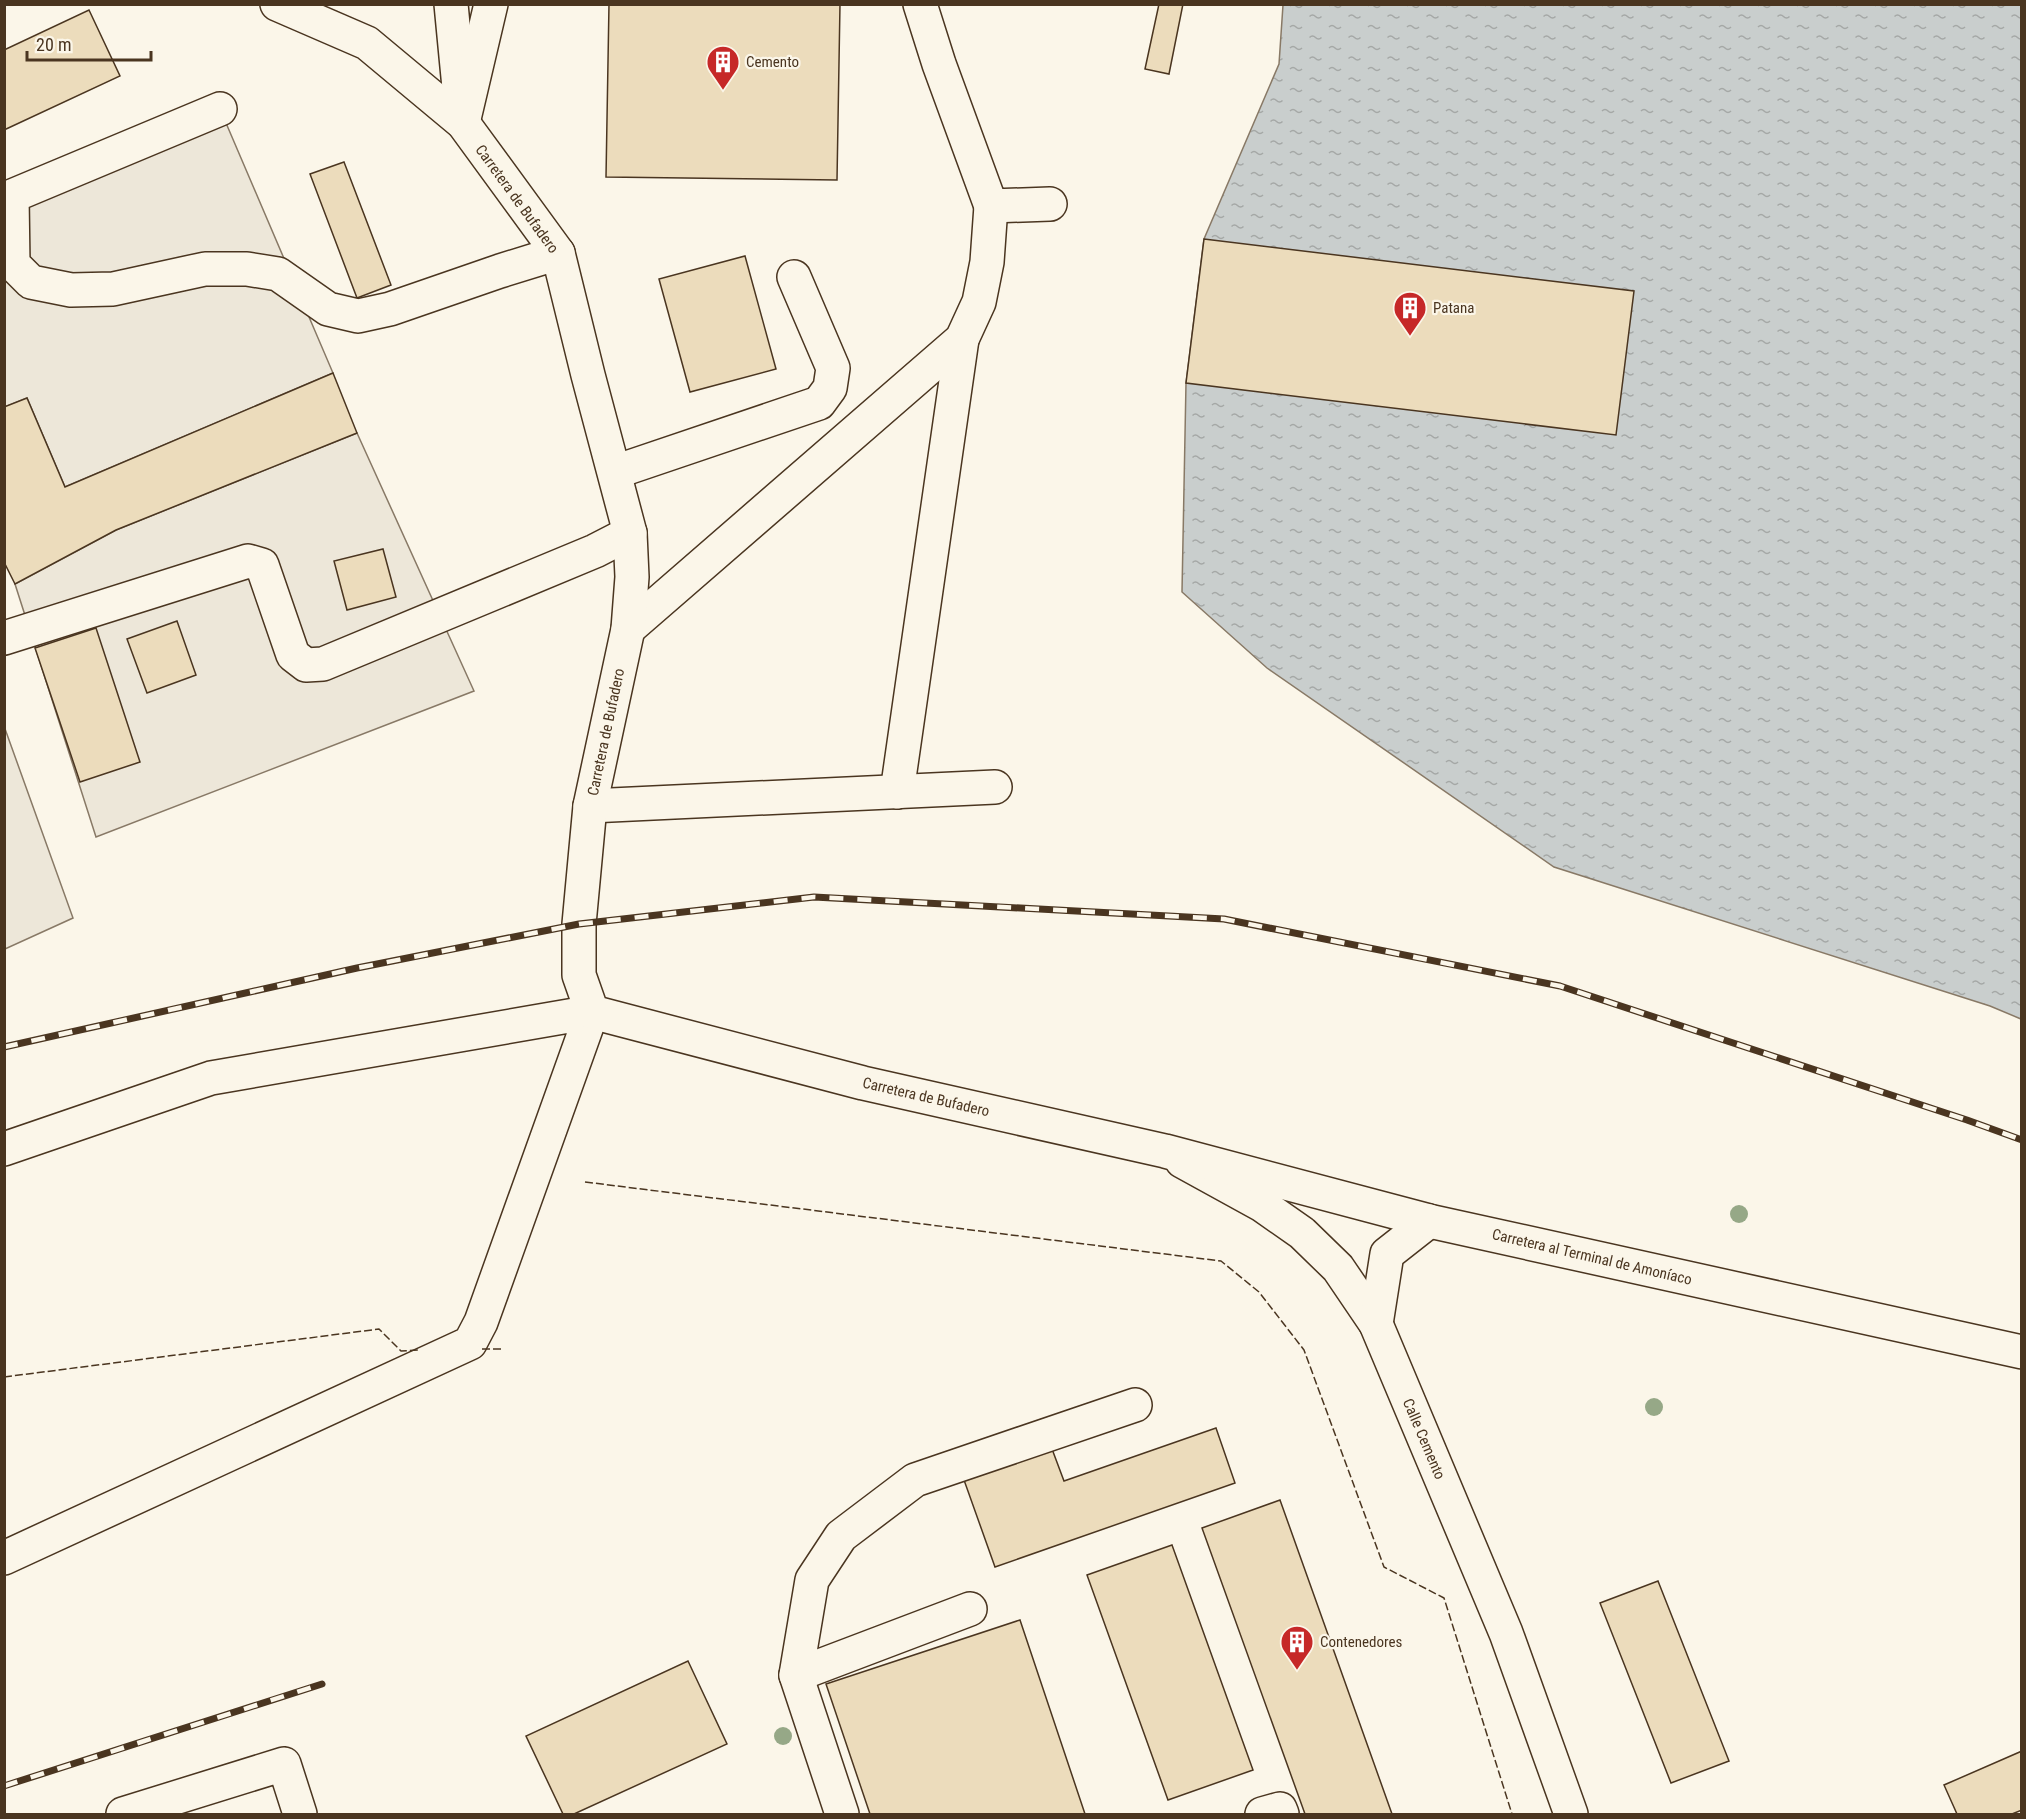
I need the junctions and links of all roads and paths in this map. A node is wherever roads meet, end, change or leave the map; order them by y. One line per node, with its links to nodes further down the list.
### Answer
1 (277, 4): 6 (main road, Carretera de Bufadero)
2 (314, 4): 6 (main road)
3 (451, 4): 8 (main road)
4 (491, 4): 8 (main road)
5 (920, 4): 10 (main road)
6 (367, 43): 8 (main road, Carretera de Bufadero)
7 (220, 110): 11 (main road)
8 (463, 123): 11 (main road, Carretera de Bufadero)
9 (1050, 204): 10 (main road)
10 (991, 206): 13 (main road)
11 (558, 253): 14 (main road, Carretera de Bufadero)
12 (794, 277): 14 (main road)
13 (962, 339): 16 (main road); 19 (main road)
14 (615, 472): 15 (main road, Carretera de Bufadero)
15 (630, 533): 16 (main road, Carretera de Bufadero); 17 (main road)
16 (628, 629): 20 (main road, Carretera de Bufadero)
17 (4, 638)
18 (995, 787): 19 (main road)
19 (897, 792): 20 (main road)
20 (590, 806): 21 (main road, Carretera de Bufadero)
21 (592, 1012): 22 (main road); 23 (main road, Carretera de Bufadero); 28 (main road)
22 (4, 1149)
23 (1165, 1151): 24 (main road, Carretera al Terminal de Amoníaco); 25 (main road, Calle Cemento)
24 (1429, 1221): 25 (main road); 26 (main road, Carretera al Terminal de Amoníaco)
25 (1376, 1324): 36 (main road, Calle Cemento)
26 (2022, 1352)
27 (1135, 1405): 30 (main road)
28 (4, 1558)
29 (970, 1609): 30 (main road)
30 (796, 1676): 33 (main road)
31 (123, 1815): 32 (main road)
32 (300, 1815)
33 (842, 1815)
34 (1262, 1815): 35 (main road)
35 (1282, 1815)
36 (1571, 1815)

